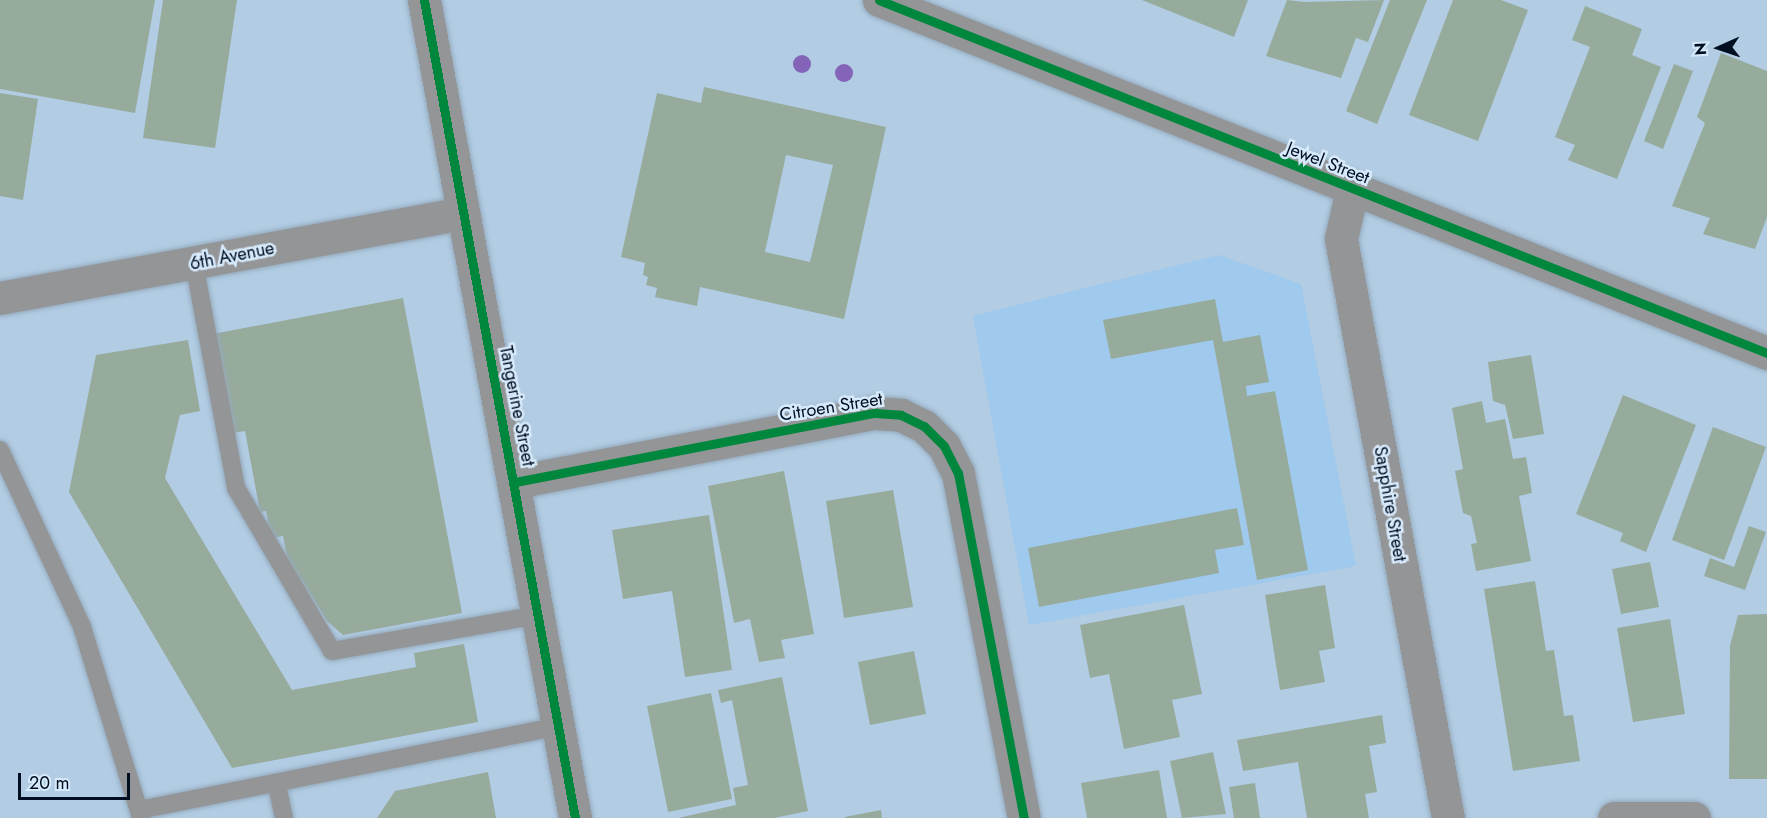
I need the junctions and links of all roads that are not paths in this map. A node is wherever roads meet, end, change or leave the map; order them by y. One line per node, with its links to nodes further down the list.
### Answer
1 (424, 0): 5 (street, Tangerine Street)
2 (879, 0): 3 (street, Jewel Street)
3 (927, 8): 4 (street, Jewel Street)
4 (1352, 190): 8 (street, Jewel Street); 18 (street, Sapphire Street)
5 (463, 213): 6 (street, 6th Avenue); 10 (street, Tangerine Street)
6 (194, 263): 7 (street, 6th Avenue); 11 (lane)
7 (0, 298)
8 (1767, 353)
9 (0, 450): 14 (lane)
10 (515, 482): 11 (street, Tangerine Street); 17 (street, Citroen Street)
11 (538, 615): 12 (street, Tangerine Street)
12 (558, 726): 13 (lane); 16 (street, Tangerine Street)
13 (277, 785): 14 (lane); 15 (lane)
14 (140, 814)
15 (284, 818)
16 (575, 818)
17 (1024, 818)
18 (1448, 818)
19 (1614, 818): 20 (street)
20 (1694, 818)

